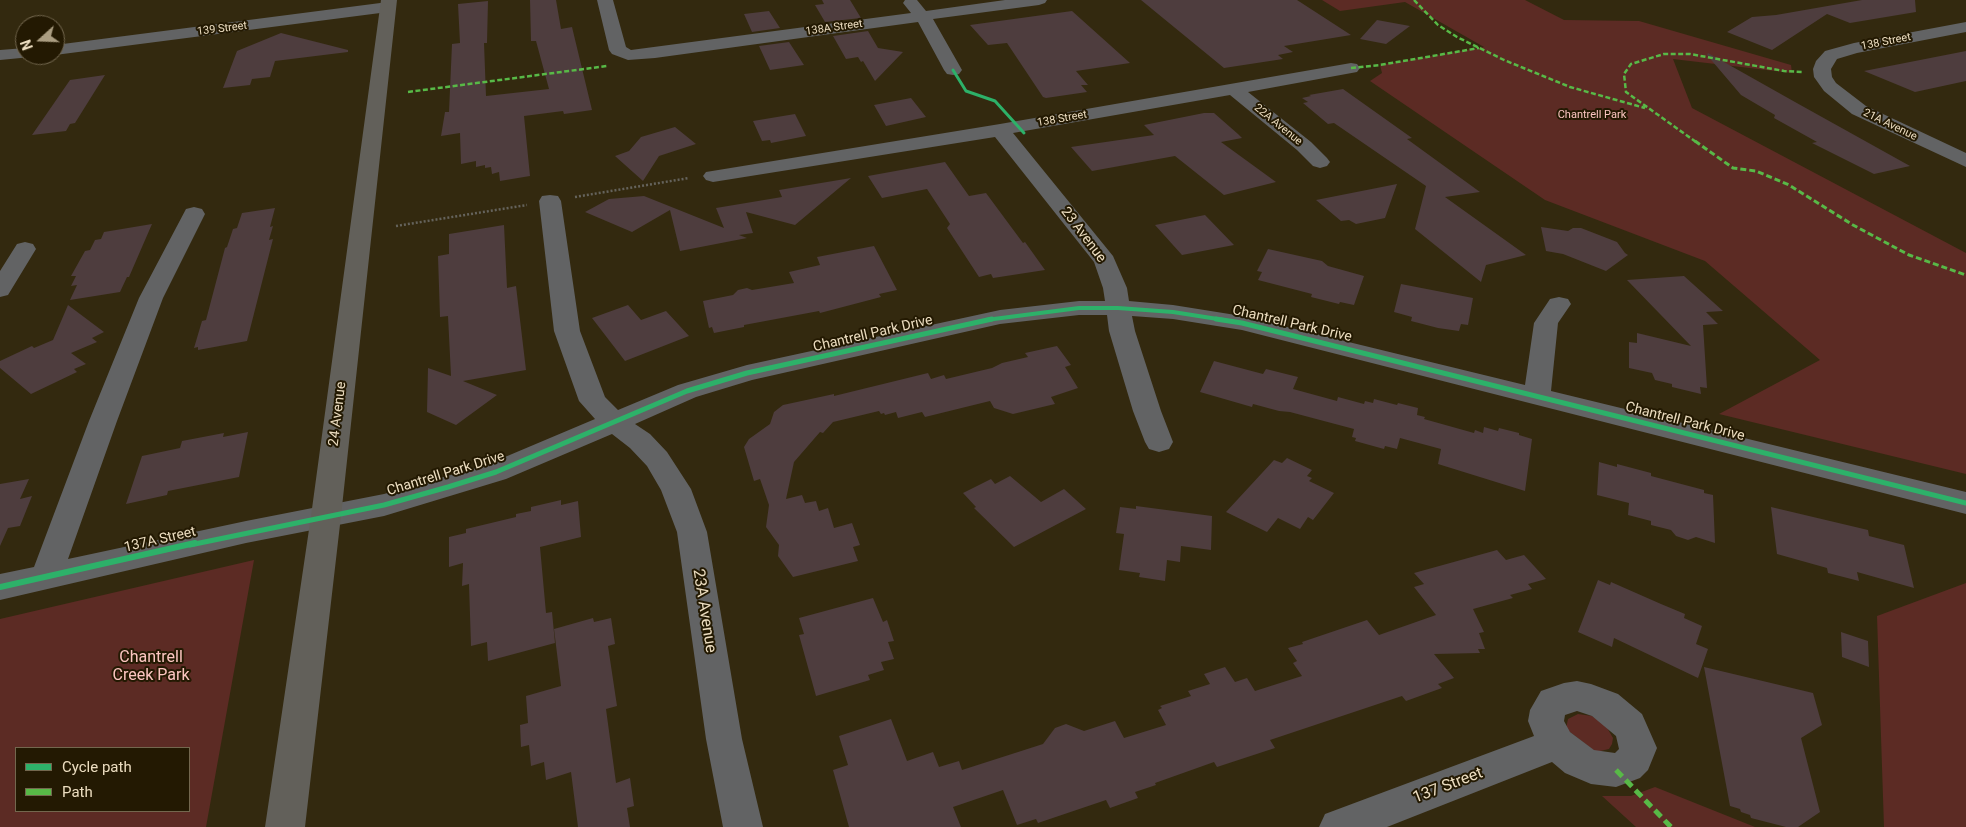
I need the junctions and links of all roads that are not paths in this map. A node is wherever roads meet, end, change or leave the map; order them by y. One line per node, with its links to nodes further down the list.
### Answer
1 (605, 0): 5 (street, 138A Street)
2 (908, 0): 5 (street)
3 (1039, 0): 5 (street, 138A Street)
4 (389, 4): 7 (street, 139 Street); 28 (main road, 24 Avenue)
5 (922, 16): 11 (street)
6 (1966, 27): 12 (street, 138 Street)
7 (65, 49)
8 (15, 54): 9 (street)
9 (0, 55)
10 (1351, 68): 13 (street, 138 Street)
11 (953, 70)
12 (1823, 77): 15 (street, 21A Avenue)
13 (1234, 89): 14 (street, 138 Street); 16 (street, 22A Avenue)
14 (1000, 130): 17 (street, 138 Street); 23 (street, 23 Avenue)
15 (1966, 161)
16 (1320, 162)
17 (713, 176)
18 (550, 201): 25 (street, 23A Avenue)
19 (194, 214): 29 (street)
20 (25, 249): 21 (street)
21 (0, 290)
22 (1559, 304): 24 (street)
23 (1118, 308): 24 (street, Chantrell Park Drive); 25 (street, Chantrell Park Drive); 26 (street, 23 Avenue)
24 (1536, 396): 27 (street, Chantrell Park Drive)
25 (614, 421): 28 (street, Chantrell Park Drive); 33 (street, 23A Avenue)
26 (1159, 442)
27 (1966, 503)
28 (326, 516): 29 (street, 137A Street); 32 (main road, 24 Avenue)
29 (46, 577): 30 (street, 137A Street)
30 (0, 587)
31 (1557, 744): 34 (street, 137 Street)
32 (285, 827)
33 (743, 827)
34 (1339, 827)

